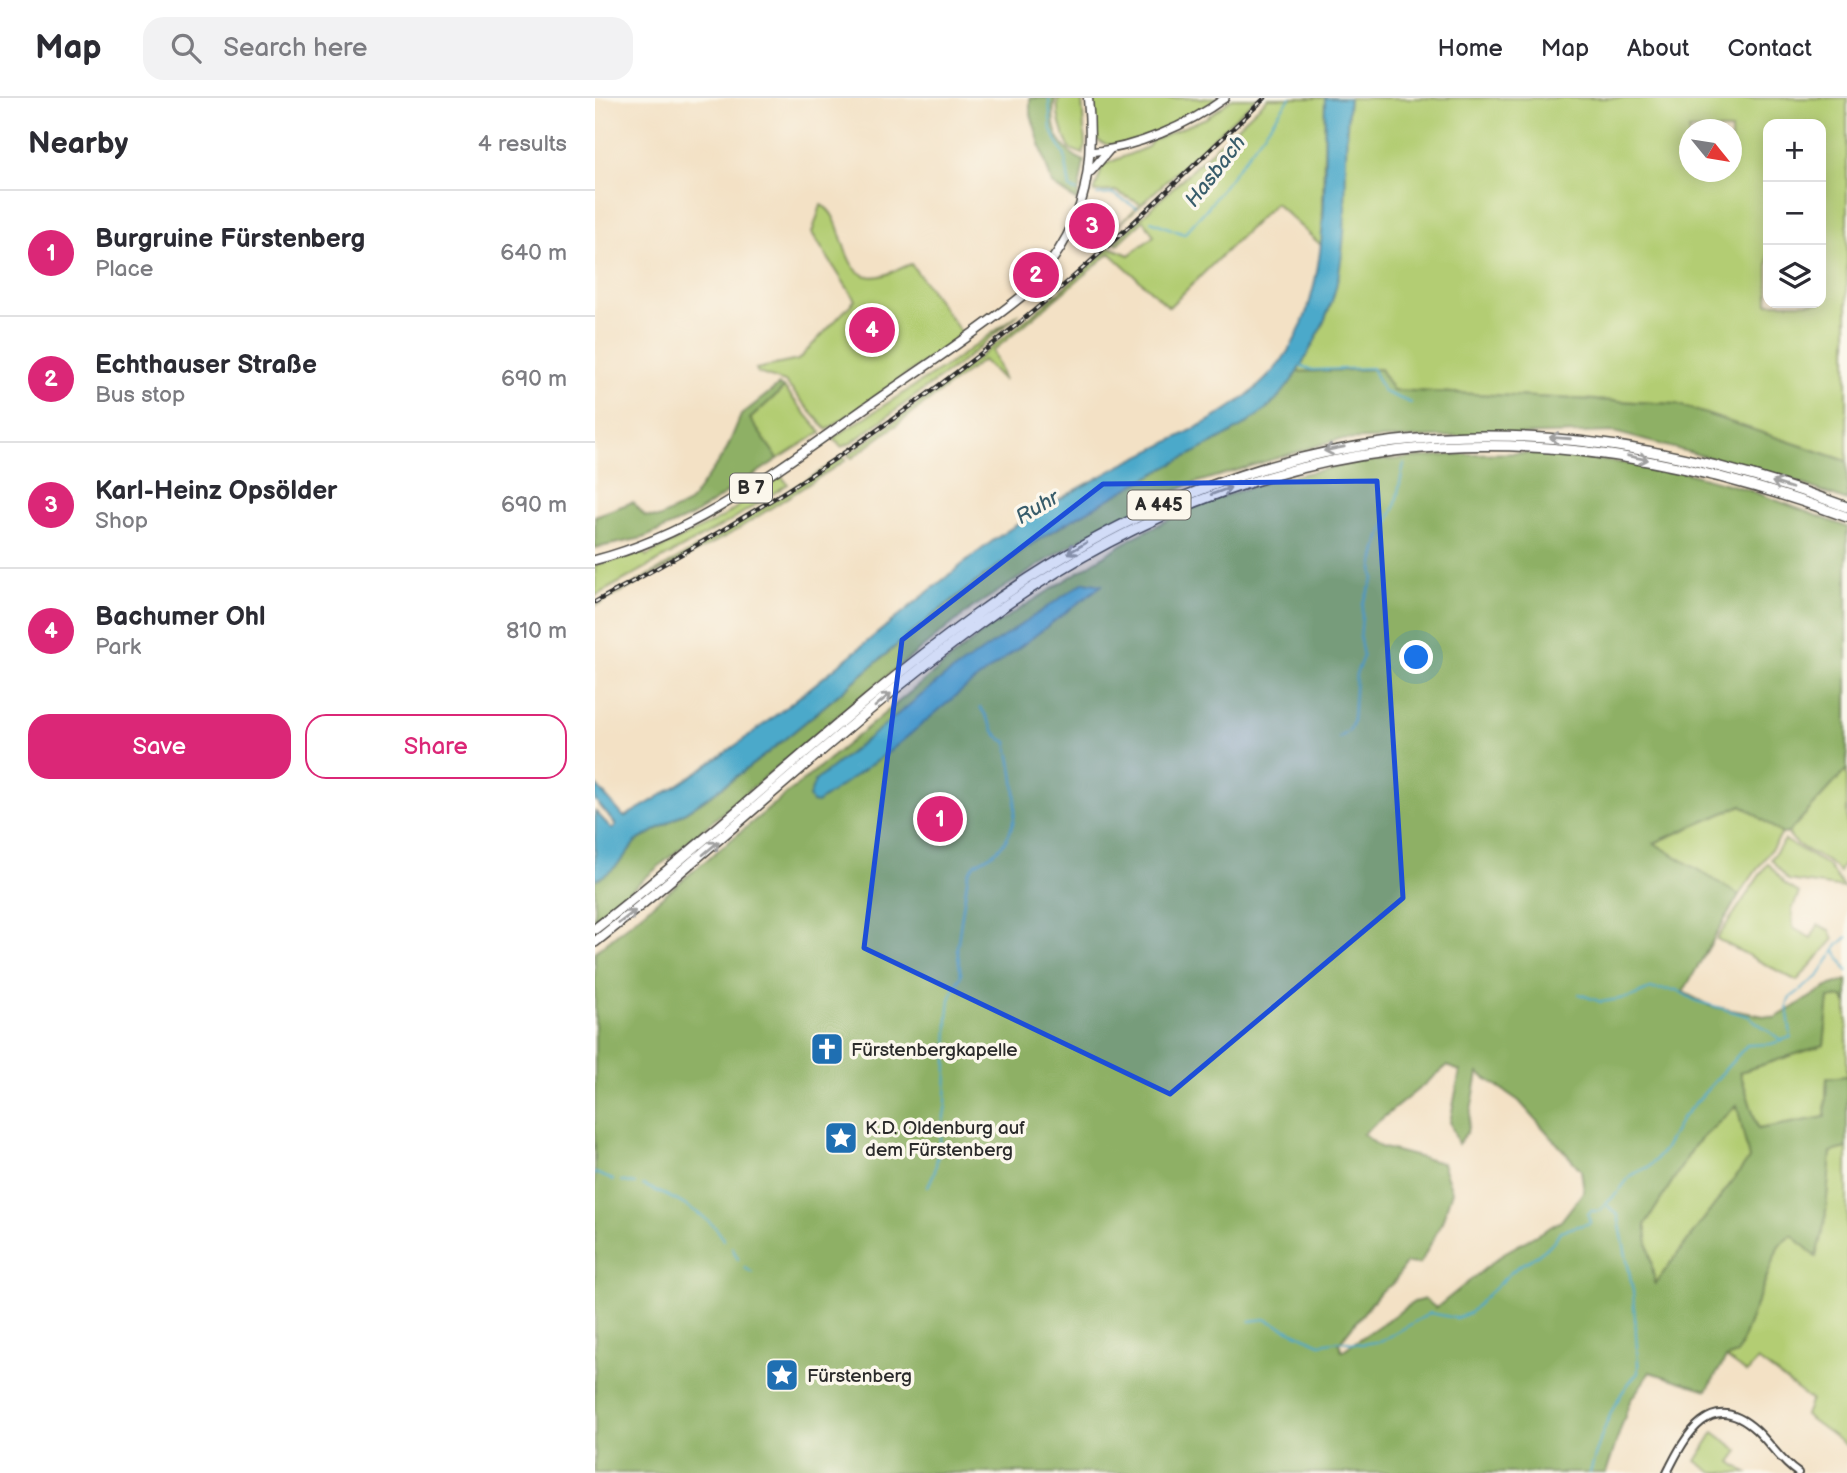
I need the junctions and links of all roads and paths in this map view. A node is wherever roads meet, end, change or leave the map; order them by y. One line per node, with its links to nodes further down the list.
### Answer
1 (1087, 98): 4 (main road, B 7)
2 (1225, 98): 3 (main road)
3 (1109, 150): 4 (main road); 5 (main road)
4 (1090, 152): 5 (main road, B 7)
5 (1089, 173): 8 (main road, B 7)
6 (1847, 506): 9 (highway, A 445, one-way to 9)
7 (1847, 517): 10 (highway, A 445, one-way to 7)
8 (595, 560)
9 (595, 929)
10 (595, 942)
11 (1667, 1473): 12 (street)
12 (1798, 1473)

